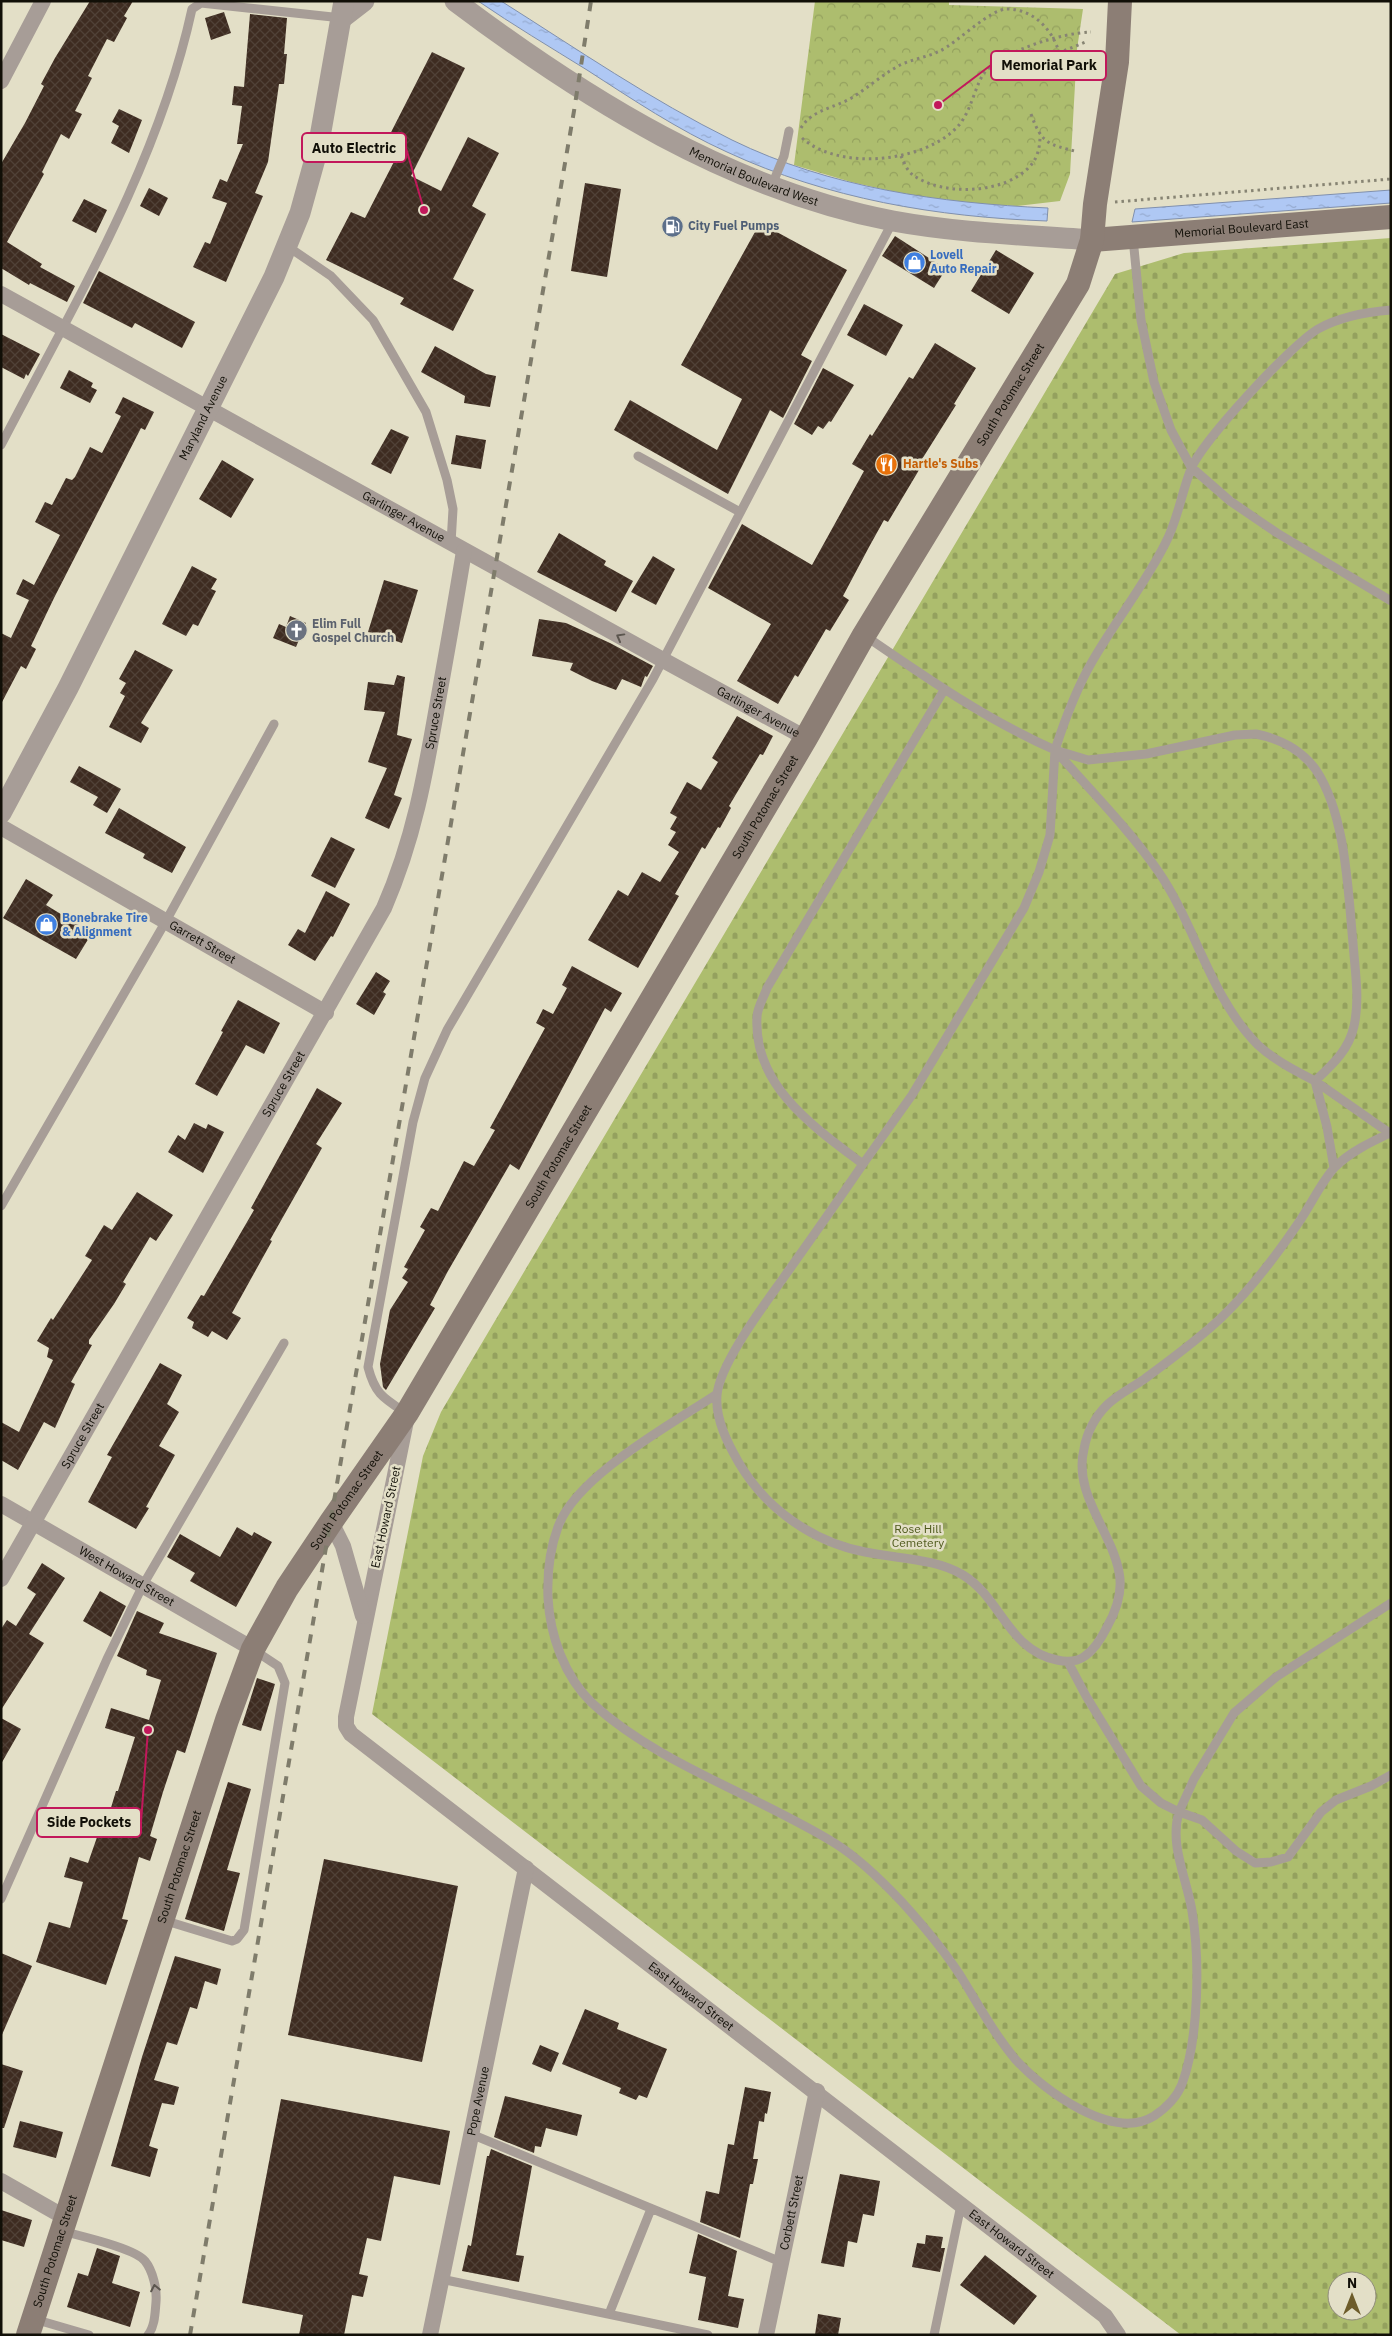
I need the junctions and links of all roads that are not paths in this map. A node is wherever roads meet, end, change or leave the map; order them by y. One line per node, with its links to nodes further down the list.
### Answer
1 (43, 1): 6 (street)
2 (364, 1): 5 (street)
3 (455, 1): 8 (street, Memorial Boulevard West)
4 (1120, 1): 12 (main road, South Potomac Street)
5 (343, 10): 13 (street, Maryland Avenue); 16 (lane)
6 (1, 81)
7 (789, 130): 8 (lane)
8 (775, 180): 10 (street, Memorial Boulevard West)
9 (1391, 217): 11 (main road, Memorial Boulevard East)
10 (893, 221): 12 (street, Memorial Boulevard West); 21 (lane)
11 (1133, 237): 12 (main road, Memorial Boulevard East); 20 (lane)
12 (1092, 240): 24 (main road, South Potomac Street)
13 (287, 246): 17 (street, Maryland Avenue); 22 (lane)
14 (1, 294): 16 (street, Garlinger Avenue)
15 (1391, 310): 20 (lane)
16 (63, 326): 17 (street, Garlinger Avenue); 18 (lane)
17 (209, 407): 22 (street, Garlinger Avenue); 30 (street, Maryland Avenue)
18 (1, 445)
19 (638, 456): 21 (lane)
20 (1191, 467): 23 (lane); 29 (lane)
21 (740, 512): 25 (lane)
22 (458, 547): 25 (street, Garlinger Avenue, one-way to 22); 33 (street, Spruce Street)
23 (1391, 601)
24 (864, 635): 26 (lane); 28 (main road, South Potomac Street)
25 (663, 660): 28 (street, Garlinger Avenue); 41 (lane)
26 (944, 690): 29 (lane); 36 (lane)
27 (274, 724): 32 (lane)
28 (806, 738): 41 (main road, South Potomac Street)
29 (1055, 750): 34 (lane); 34 (lane); 36 (lane)
30 (1, 813)
31 (1, 827): 32 (street, Garrett Street)
32 (166, 921): 33 (street, Garrett Street); 38 (lane)
33 (326, 1013): 43 (street, Spruce Street)
34 (1315, 1081): 35 (lane); 37 (lane)
35 (1390, 1134): 37 (lane)
36 (863, 1164): 40 (lane)
37 (1334, 1168): 50 (lane)
38 (1, 1206)
39 (284, 1342): 46 (lane)
40 (717, 1394): 50 (lane); 52 (lane)
41 (407, 1414): 44 (main road, South Potomac Street); 48 (street, East Howard Street)
42 (1, 1504): 43 (street, West Howard Street)
43 (34, 1522): 45 (street, Spruce Street); 46 (street, West Howard Street)
44 (331, 1522): 48 (street, East Howard Street); 49 (main road, South Potomac Street)
45 (1, 1579)
46 (143, 1585): 49 (street, West Howard Street); 54 (lane)
47 (1391, 1603): 52 (lane)
48 (364, 1620): 53 (street, East Howard Street)
49 (253, 1649): 55 (main road, South Potomac Street); 55 (lane)
50 (1068, 1662): 52 (lane)
51 (1391, 1775): 52 (lane)
52 (1179, 1812)
53 (526, 1868): 56 (street, East Howard Street); 57 (street, Pope Avenue)
54 (1, 1899)
55 (163, 1920): 61 (main road, South Potomac Street)
56 (817, 2091): 59 (street, East Howard Street); 62 (street, Corbett Street)
57 (471, 2134): 60 (lane); 63 (street, Pope Avenue)
58 (1, 2181): 61 (street)
59 (961, 2205): 71 (lane); 72 (street, East Howard Street)
60 (651, 2209): 62 (lane); 64 (lane)
61 (64, 2224): 65 (main road, South Potomac Street); 67 (lane, one-way to 61)
62 (781, 2262): 70 (street, Corbett Street)
63 (441, 2279): 64 (lane); 68 (street, Pope Avenue)
64 (609, 2314): 69 (lane)
65 (31, 2327): 66 (lane)
66 (89, 2335)
67 (148, 2335)
68 (430, 2335)
69 (708, 2335)
70 (766, 2335)
71 (934, 2335)
72 (1118, 2335)

